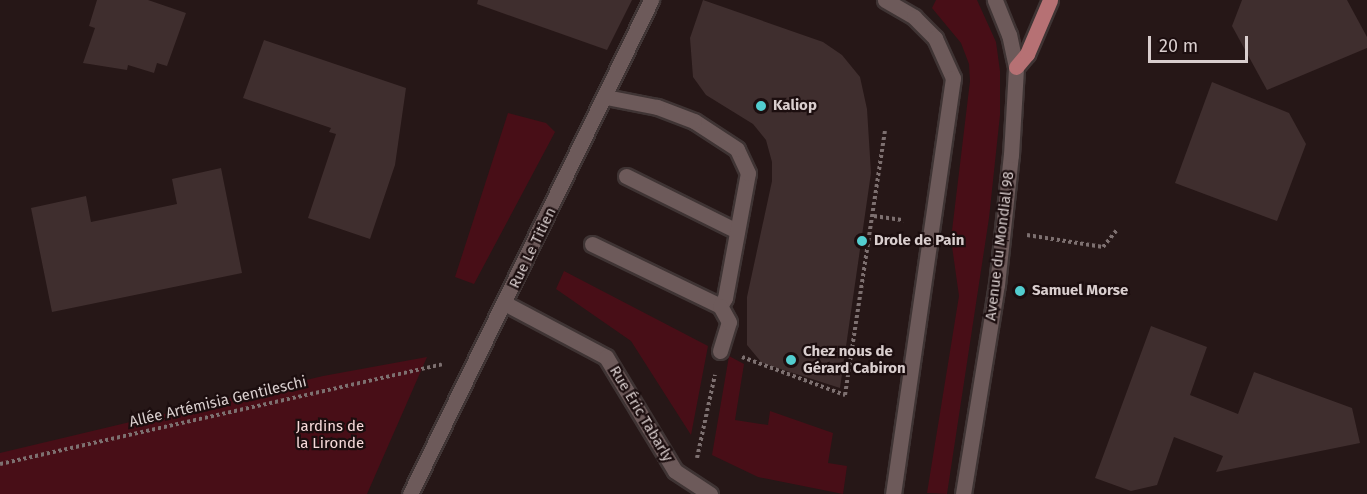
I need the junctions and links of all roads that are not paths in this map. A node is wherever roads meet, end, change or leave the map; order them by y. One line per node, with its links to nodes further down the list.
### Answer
1 (651, 0): 6 (main road, Rue Le Titien)
2 (885, 0): 16 (main road)
3 (995, 0): 5 (main road, Avenue du Mondial 98)
4 (1050, 0): 5 (main road)
5 (1016, 67): 17 (main road, Avenue du Mondial 98)
6 (606, 97): 8 (main road); 10 (main road, Rue Le Titien)
7 (626, 177): 8 (main road)
8 (737, 231): 11 (main road)
9 (592, 244): 11 (main road)
10 (506, 304): 13 (main road, Rue Éric Tabarly); 14 (main road, Rue Le Titien)
11 (720, 306): 12 (main road)
12 (720, 351)
13 (688, 488): 15 (main road, Rue Éric Tabarly)
14 (410, 494)
15 (710, 494)
16 (893, 494)
17 (963, 494)

